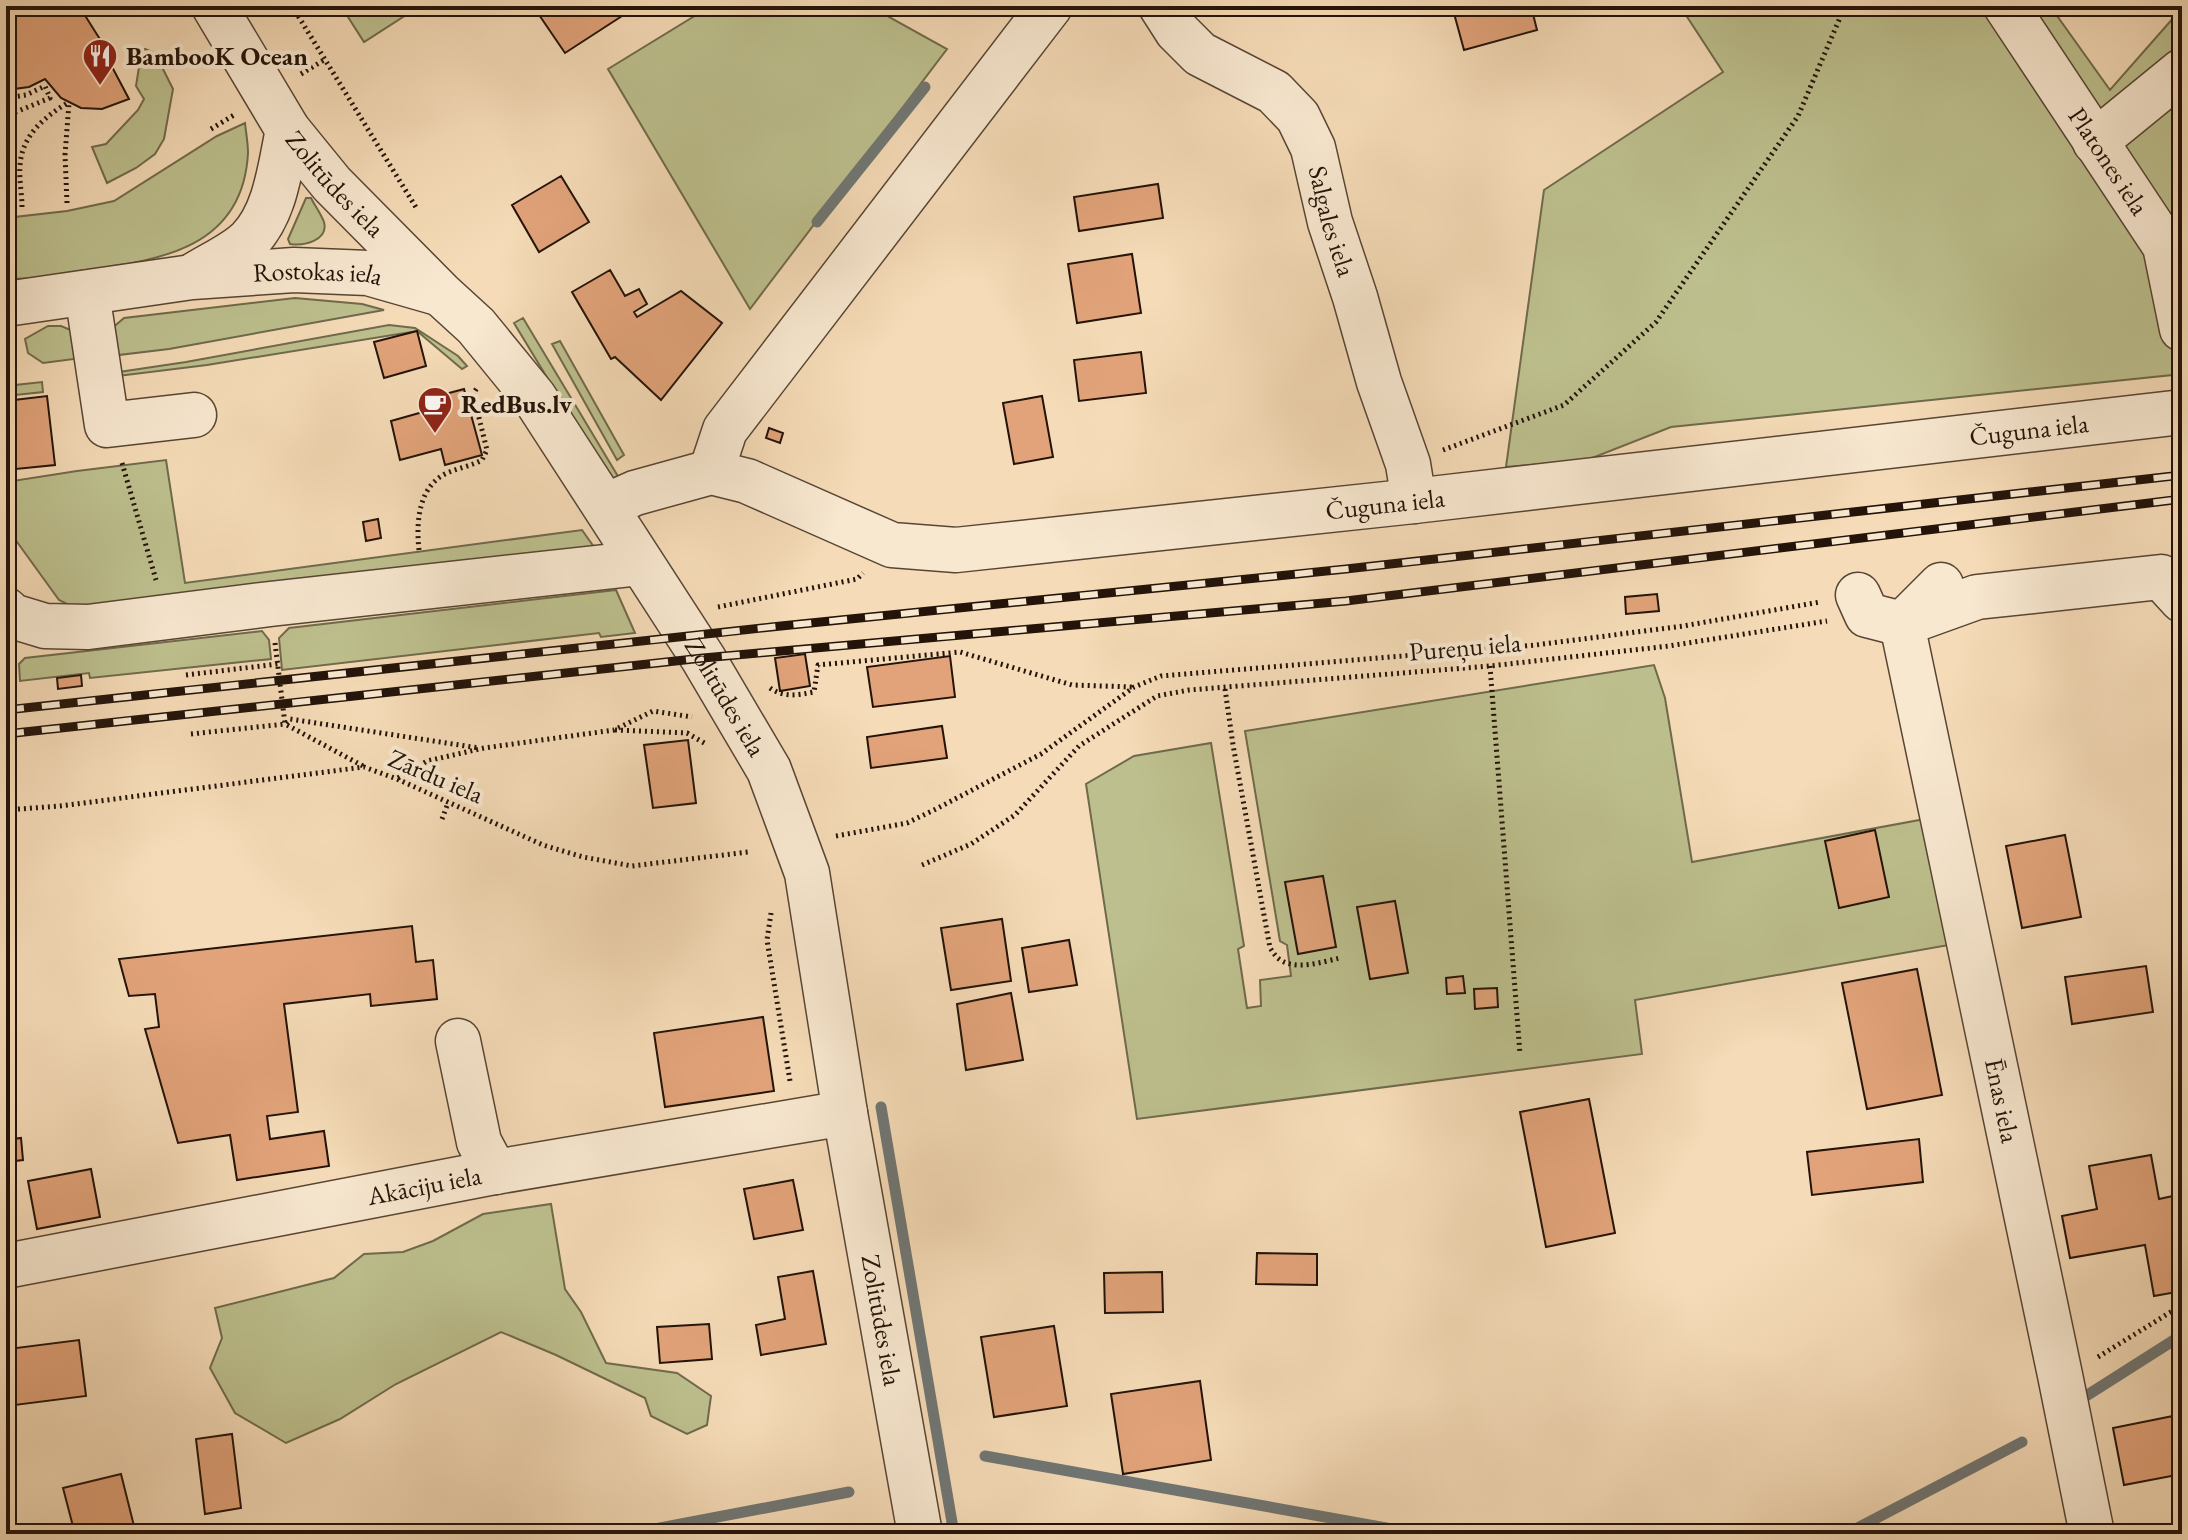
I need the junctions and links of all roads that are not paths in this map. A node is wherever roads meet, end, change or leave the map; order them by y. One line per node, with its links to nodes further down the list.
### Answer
1 (214, 6): 6 (street, Zolitūdes iela)
2 (2006, 6): 7 (street, Platones iela)
3 (1046, 10): 15 (street)
4 (1163, 10): 16 (street, Salgales iela)
5 (2182, 71): 7 (street)
6 (288, 130): 8 (street, Rostokas iela); 10 (street, Zolitūdes iela)
7 (2095, 142): 12 (street, Platones iela)
8 (192, 277): 9 (street, Rostokas iela); 10 (street, Rostokas iela)
9 (87, 293): 11 (street, Rostokas iela); 14 (street)
10 (441, 294): 17 (street, Zolitūdes iela)
11 (6, 304)
12 (2182, 329)
13 (2182, 412): 16 (street, Čuguna iela)
14 (194, 415)
15 (711, 472): 16 (street, Čuguna iela); 17 (street)
16 (1411, 482)
17 (606, 506): 18 (street, Zolitūdes iela)
18 (641, 563): 21 (street); 24 (street, Zolitūdes iela)
19 (1941, 585): 22 (street)
20 (2182, 600): 22 (street)
21 (6, 610)
22 (1876, 611): 28 (street, Ēnas iela)
23 (458, 1041): 25 (street)
24 (845, 1113): 25 (street, Akāciju iela); 27 (street, Zolitūdes iela)
25 (495, 1172): 26 (street, Akāciju iela)
26 (6, 1266)
27 (920, 1534)
28 (2092, 1534)

